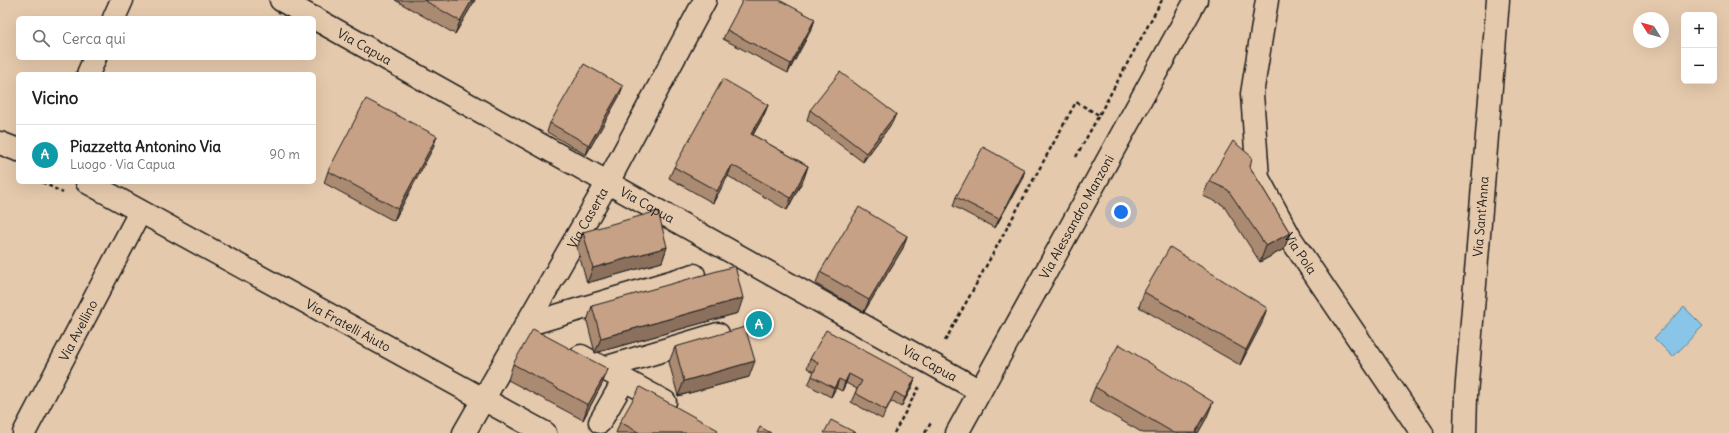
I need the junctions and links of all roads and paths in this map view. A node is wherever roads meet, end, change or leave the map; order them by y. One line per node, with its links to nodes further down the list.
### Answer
1 (122, 0): 7 (street)
2 (281, 0): 8 (street, Via Capua)
3 (705, 0): 15 (street, Via Caserta)
4 (1196, 0): 24 (street, Via Alessandro Manzoni)
5 (1266, 0): 33 (street, Via Pola)
6 (1498, 0): 34 (street, Via Sant'Anna)
7 (115, 16)
8 (310, 16)
9 (316, 19): 15 (street, Via Capua)
10 (94, 60): 11 (street)
11 (89, 72)
12 (1099, 115): 21 (path)
13 (0, 143): 14 (street)
14 (16, 149)
15 (608, 182): 19 (street, Via Caserta); 21 (street, Via Capua)
16 (90, 184): 17 (street, Via Fratelli Aiuto)
17 (141, 220): 25 (street, Via Fratelli Aiuto); 28 (street, Via Avellino)
18 (694, 275): 19 (street)
19 (526, 325): 22 (street); 25 (street, Via Caserta)
20 (718, 334): 22 (street)
21 (932, 364): 24 (street, Via Capua); 31 (path)
22 (604, 368): 23 (street)
23 (624, 380): 26 (street); 27 (street)
24 (980, 391): 32 (street, Via Alessandro Manzoni)
25 (483, 399): 29 (street, Via Caserta); 30 (street, Via Fratelli Aiuto)
26 (684, 413)
27 (600, 422)
28 (24, 433)
29 (464, 433)
30 (545, 433)
31 (894, 433)
32 (957, 433)
33 (1422, 433)
34 (1465, 433)

